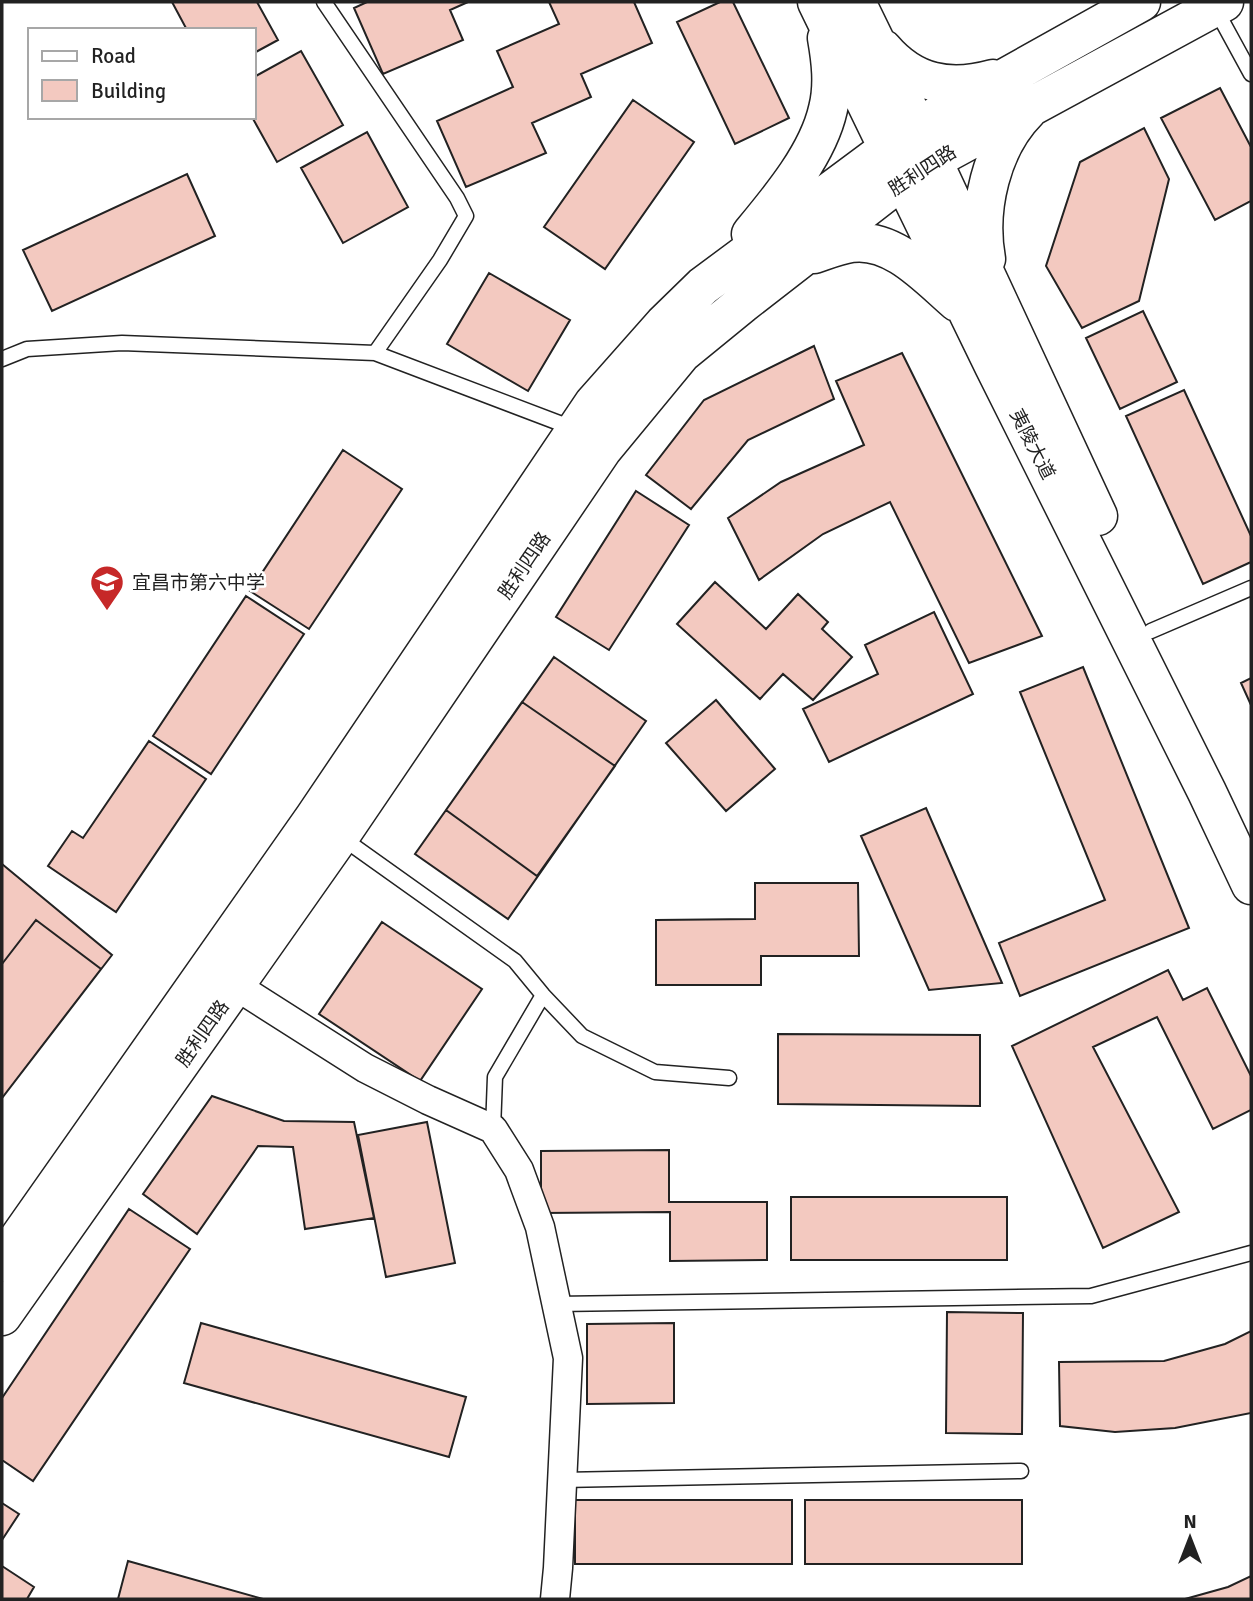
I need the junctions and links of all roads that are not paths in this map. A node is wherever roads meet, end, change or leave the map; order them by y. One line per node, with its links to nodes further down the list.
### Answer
1 (324, 2): 14 (lane)
2 (856, 2): 6 (main road, 夷陵大道)
3 (1141, 2): 7 (main road, 胜利四路)
4 (817, 4): 10 (main road, 夷陵大道); 12 (main road)
5 (1220, 4): 8 (lane); 9 (main road, 胜利四路)
6 (873, 37): 7 (main road); 10 (main road, 夷陵大道)
7 (1012, 74): 10 (main road, 胜利四路)
8 (1251, 74)
9 (1032, 106): 10 (main road, 胜利四路); 13 (main road)
10 (910, 154): 11 (main road, 胜利四路); 12 (main road, 胜利四路); 13 (main road, 夷陵大道)
11 (802, 257): 13 (main road); 20 (main road, 胜利四路)
12 (718, 275): 16 (main road, 胜利四路)
13 (979, 300): 18 (main road, 夷陵大道); 21 (main road, 夷陵大道)
14 (375, 353): 15 (lane); 16 (lane)
15 (2, 359)
16 (576, 429): 26 (main road, 胜利四路)
17 (1251, 588): 18 (lane)
18 (1151, 631): 19 (main road, 夷陵大道)
19 (1251, 833)
20 (340, 836): 22 (main road, 胜利四路); 23 (lane)
21 (1251, 885)
22 (236, 986): 25 (street); 29 (main road, 胜利四路)
23 (543, 995): 24 (lane); 25 (lane)
24 (729, 1078)
25 (493, 1129): 28 (street)
26 (6, 1247)
27 (1251, 1253): 28 (lane)
28 (556, 1304): 31 (street)
29 (2, 1315)
30 (1021, 1471): 31 (lane)
31 (562, 1480): 32 (street)
32 (555, 1599)

